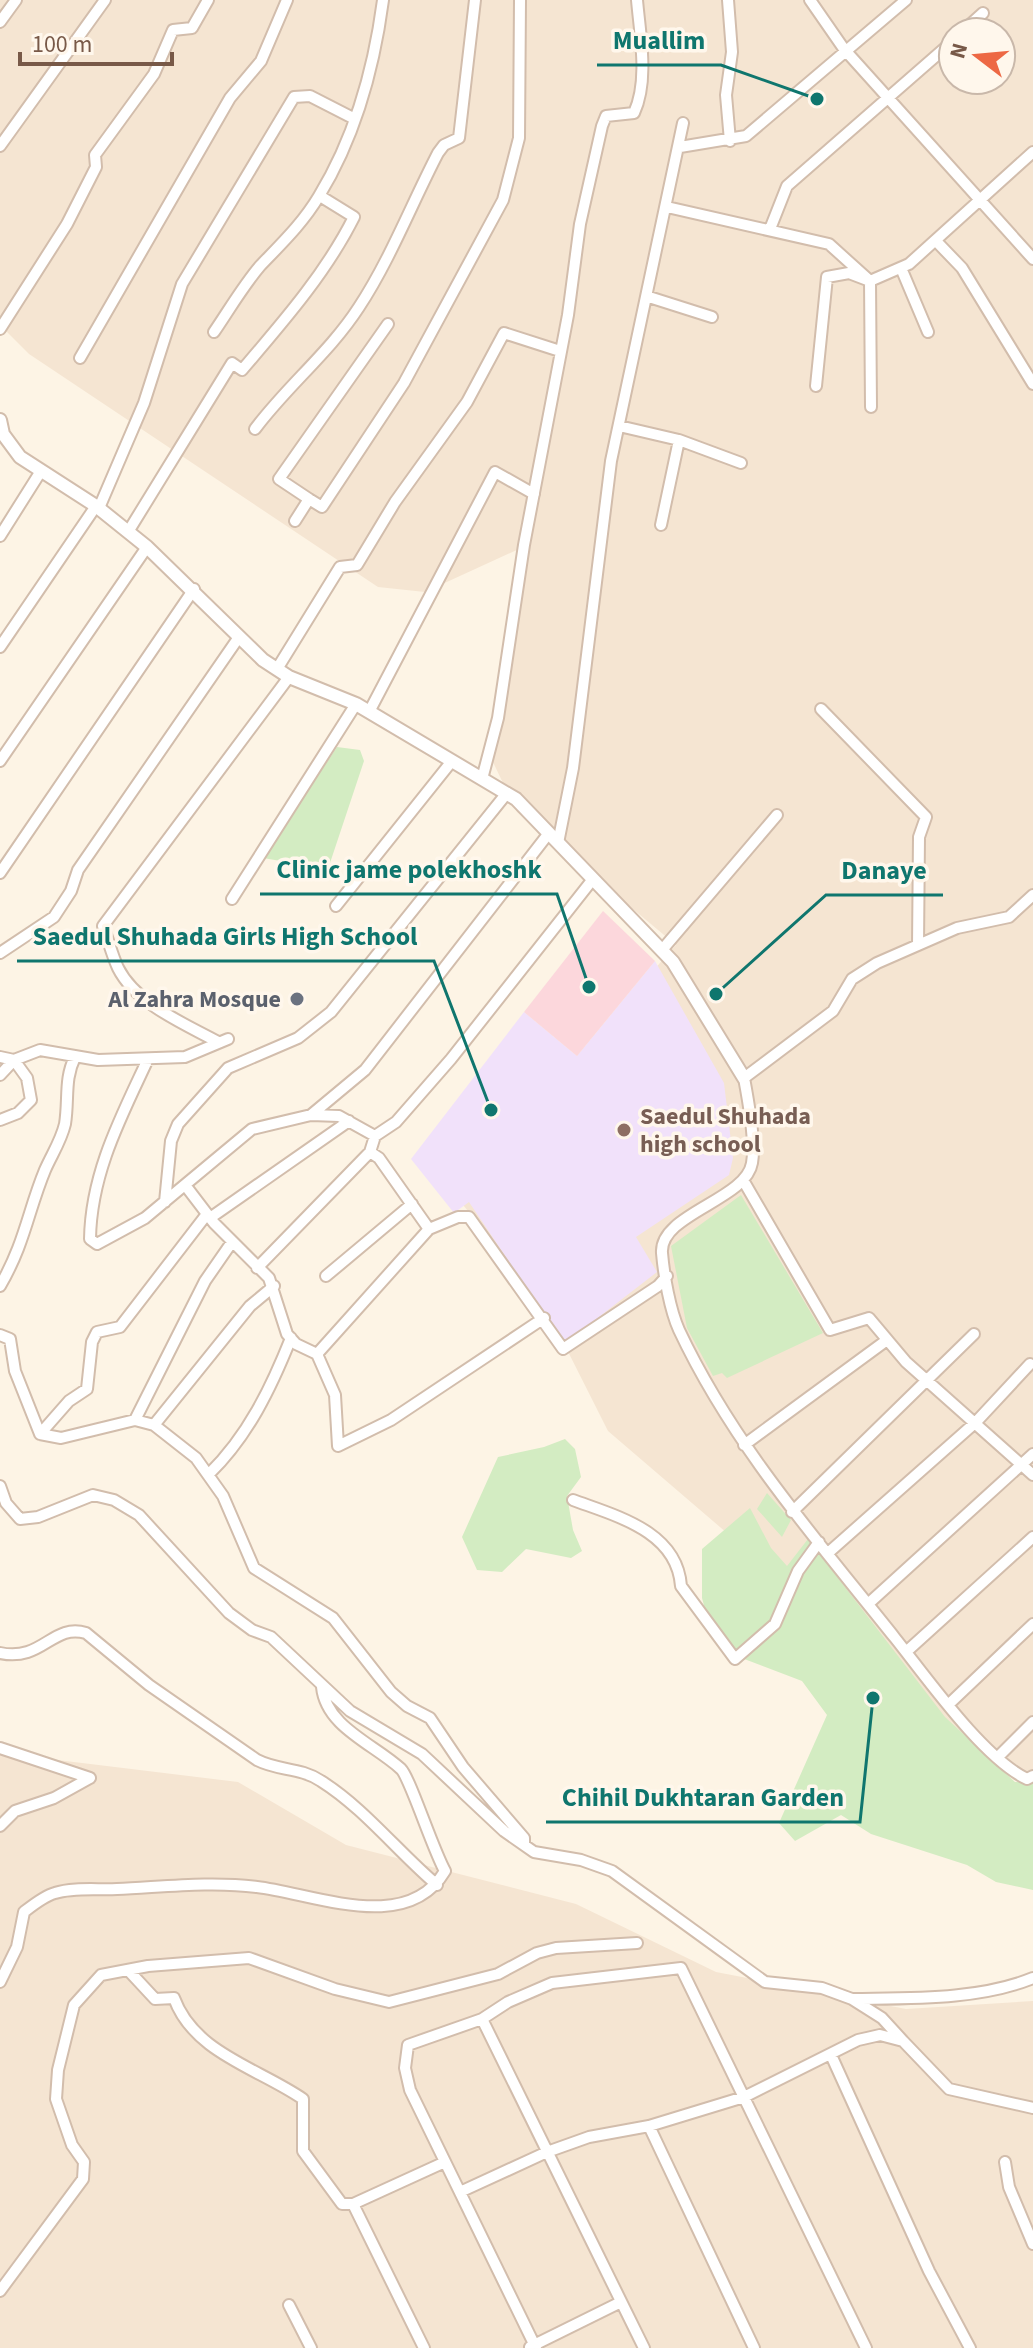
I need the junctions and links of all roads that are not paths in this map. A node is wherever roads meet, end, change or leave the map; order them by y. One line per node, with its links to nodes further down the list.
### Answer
1 (16, 0): 14 (street)
2 (105, 0): 21 (street)
3 (208, 0): 35 (street)
4 (287, 0): 39 (street)
5 (383, 0): 18 (street)
6 (475, 0): 45 (street)
7 (520, 0): 50 (street)
8 (637, 0): 38 (street)
9 (728, 0): 20 (street)
10 (810, 0): 15 (street)
11 (906, 0): 15 (street)
12 (983, 13): 13 (street)
13 (980, 16)
14 (0, 22)
15 (844, 49): 17 (street); 20 (street)
16 (937, 55): 17 (street)
17 (890, 98): 25 (street); 27 (street)
18 (353, 118): 24 (street); 51 (street)
19 (683, 123): 22 (street)
20 (730, 141): 22 (street)
21 (0, 146)
22 (680, 147): 26 (street)
23 (1033, 152): 25 (street)
24 (320, 196): 36 (street); 54 (street)
25 (979, 199): 28 (street); 29 (street)
26 (667, 207): 27 (street); 32 (street)
27 (770, 229): 31 (street)
28 (936, 241): 30 (street); 40 (street)
29 (1033, 259)
30 (901, 268): 31 (street); 37 (street)
31 (870, 281): 41 (street); 42 (street)
32 (649, 297): 33 (street); 43 (street)
33 (712, 317)
34 (388, 324): 50 (street)
35 (0, 329)
36 (214, 332)
37 (928, 332)
38 (560, 351): 49 (street); 60 (street)
39 (80, 358)
40 (1033, 384)
41 (816, 386)
42 (871, 407)
43 (619, 426): 46 (street); 71 (street)
44 (1, 428): 48 (street)
45 (255, 429)
46 (679, 440): 47 (street); 53 (street)
47 (741, 463)
48 (41, 471): 51 (street); 55 (street)
49 (534, 494): 64 (street); 67 (street)
50 (309, 499): 52 (street)
51 (98, 507): 54 (street); 59 (street)
52 (295, 521)
53 (661, 525)
54 (128, 532): 56 (street)
55 (0, 536)
56 (147, 547): 57 (street); 65 (street)
57 (194, 589): 58 (street); 72 (street)
58 (239, 637): 60 (street); 79 (street)
59 (0, 647)
60 (277, 669): 61 (street)
61 (289, 677): 62 (street); 82 (street)
62 (356, 704): 64 (street); 75 (street)
63 (821, 709): 77 (street)
64 (369, 712): 66 (street)
65 (0, 761)
66 (452, 761): 67 (street); 76 (street)
67 (482, 779): 68 (street)
68 (507, 793): 70 (street); 93 (street)
69 (777, 815): 78 (street)
70 (549, 833): 71 (street); 86 (street)
71 (558, 843): 73 (street)
72 (0, 873)
73 (593, 879): 78 (street); 89 (street)
74 (1033, 895): 77 (street)
75 (232, 899)
76 (336, 906)
77 (918, 945): 85 (street)
78 (662, 950): 85 (street)
79 (0, 953)
80 (0, 1057): 83 (street)
81 (75, 1057): 82 (street); 83 (street); 101 (street)
82 (148, 1059): 93 (street)
83 (14, 1060): 84 (street); 87 (street)
84 (0, 1075)
85 (744, 1078): 91 (street)
86 (311, 1115): 88 (street); 92 (street)
87 (0, 1120)
88 (349, 1121): 89 (street); 95 (street)
89 (375, 1136): 90 (street)
90 (370, 1152): 94 (street); 98 (street)
91 (743, 1180): 100 (street); 107 (street)
92 (185, 1185): 93 (street); 95 (street)
93 (165, 1202)
94 (412, 1204): 96 (street); 99 (street)
95 (209, 1216): 97 (street); 114 (street)
96 (429, 1229): 103 (street); 108 (street)
97 (232, 1242): 98 (street); 111 (street)
98 (257, 1268): 102 (street)
99 (326, 1276)
100 (667, 1276): 103 (street); 115 (street)
101 (0, 1286)
102 (274, 1286): 106 (street); 113 (street)
103 (544, 1318): 108 (street)
104 (974, 1334): 110 (street)
105 (0, 1335): 114 (street)
106 (291, 1338): 108 (street); 118 (street)
107 (887, 1340): 110 (street); 115 (street)
108 (317, 1354)
109 (1030, 1364): 112 (street)
110 (927, 1381): 112 (street); 122 (street)
111 (135, 1420): 113 (street); 114 (street)
112 (976, 1422): 117 (street); 125 (street)
113 (154, 1425): 118 (street)
114 (40, 1434)
115 (744, 1445): 122 (street)
116 (1033, 1454): 117 (street)
117 (1022, 1464): 119 (street); 126 (street)
118 (209, 1474): 137 (street)
119 (1033, 1475)
120 (0, 1486): 130 (street)
121 (573, 1500): 124 (street)
122 (792, 1512): 124 (street)
123 (1033, 1537): 128 (street)
124 (819, 1542): 125 (street)
125 (828, 1553): 126 (street)
126 (868, 1604): 128 (street)
127 (1033, 1624): 131 (street)
128 (906, 1652): 131 (street)
129 (0, 1653): 138 (street)
130 (322, 1687): 137 (street); 138 (street)
131 (948, 1705): 134 (street)
132 (1033, 1722): 134 (street)
133 (0, 1748): 136 (street)
134 (998, 1757): 135 (street)
135 (1033, 1776)
136 (0, 1826)
137 (524, 1845): 145 (street)
138 (437, 1885): 142 (street)
139 (637, 1943): 140 (street)
140 (129, 1971): 156 (street); 159 (street)
141 (1033, 1978): 144 (street)
142 (0, 1982)
143 (1033, 1987): 144 (street)
144 (985, 1990): 145 (street)
145 (852, 1999): 147 (street)
146 (482, 2019): 149 (street); 152 (street); 153 (street)
147 (903, 2041): 148 (street); 150 (street)
148 (831, 2055): 149 (street); 168 (street)
149 (744, 2097): 151 (street); 167 (street)
150 (1033, 2108)
151 (649, 2126): 152 (street); 166 (street)
152 (547, 2152): 155 (street); 160 (street)
153 (445, 2162): 155 (street); 156 (street)
154 (1005, 2162): 157 (street)
155 (460, 2192): 162 (street)
156 (353, 2204): 164 (street)
157 (1030, 2227): 158 (street)
158 (1033, 2244)
159 (0, 2291)
160 (621, 2302): 162 (street); 165 (street)
161 (289, 2305): 163 (street)
162 (533, 2347)
163 (311, 2348)
164 (424, 2348)
165 (644, 2348)
166 (754, 2348)
167 (866, 2348)
168 (970, 2348)

